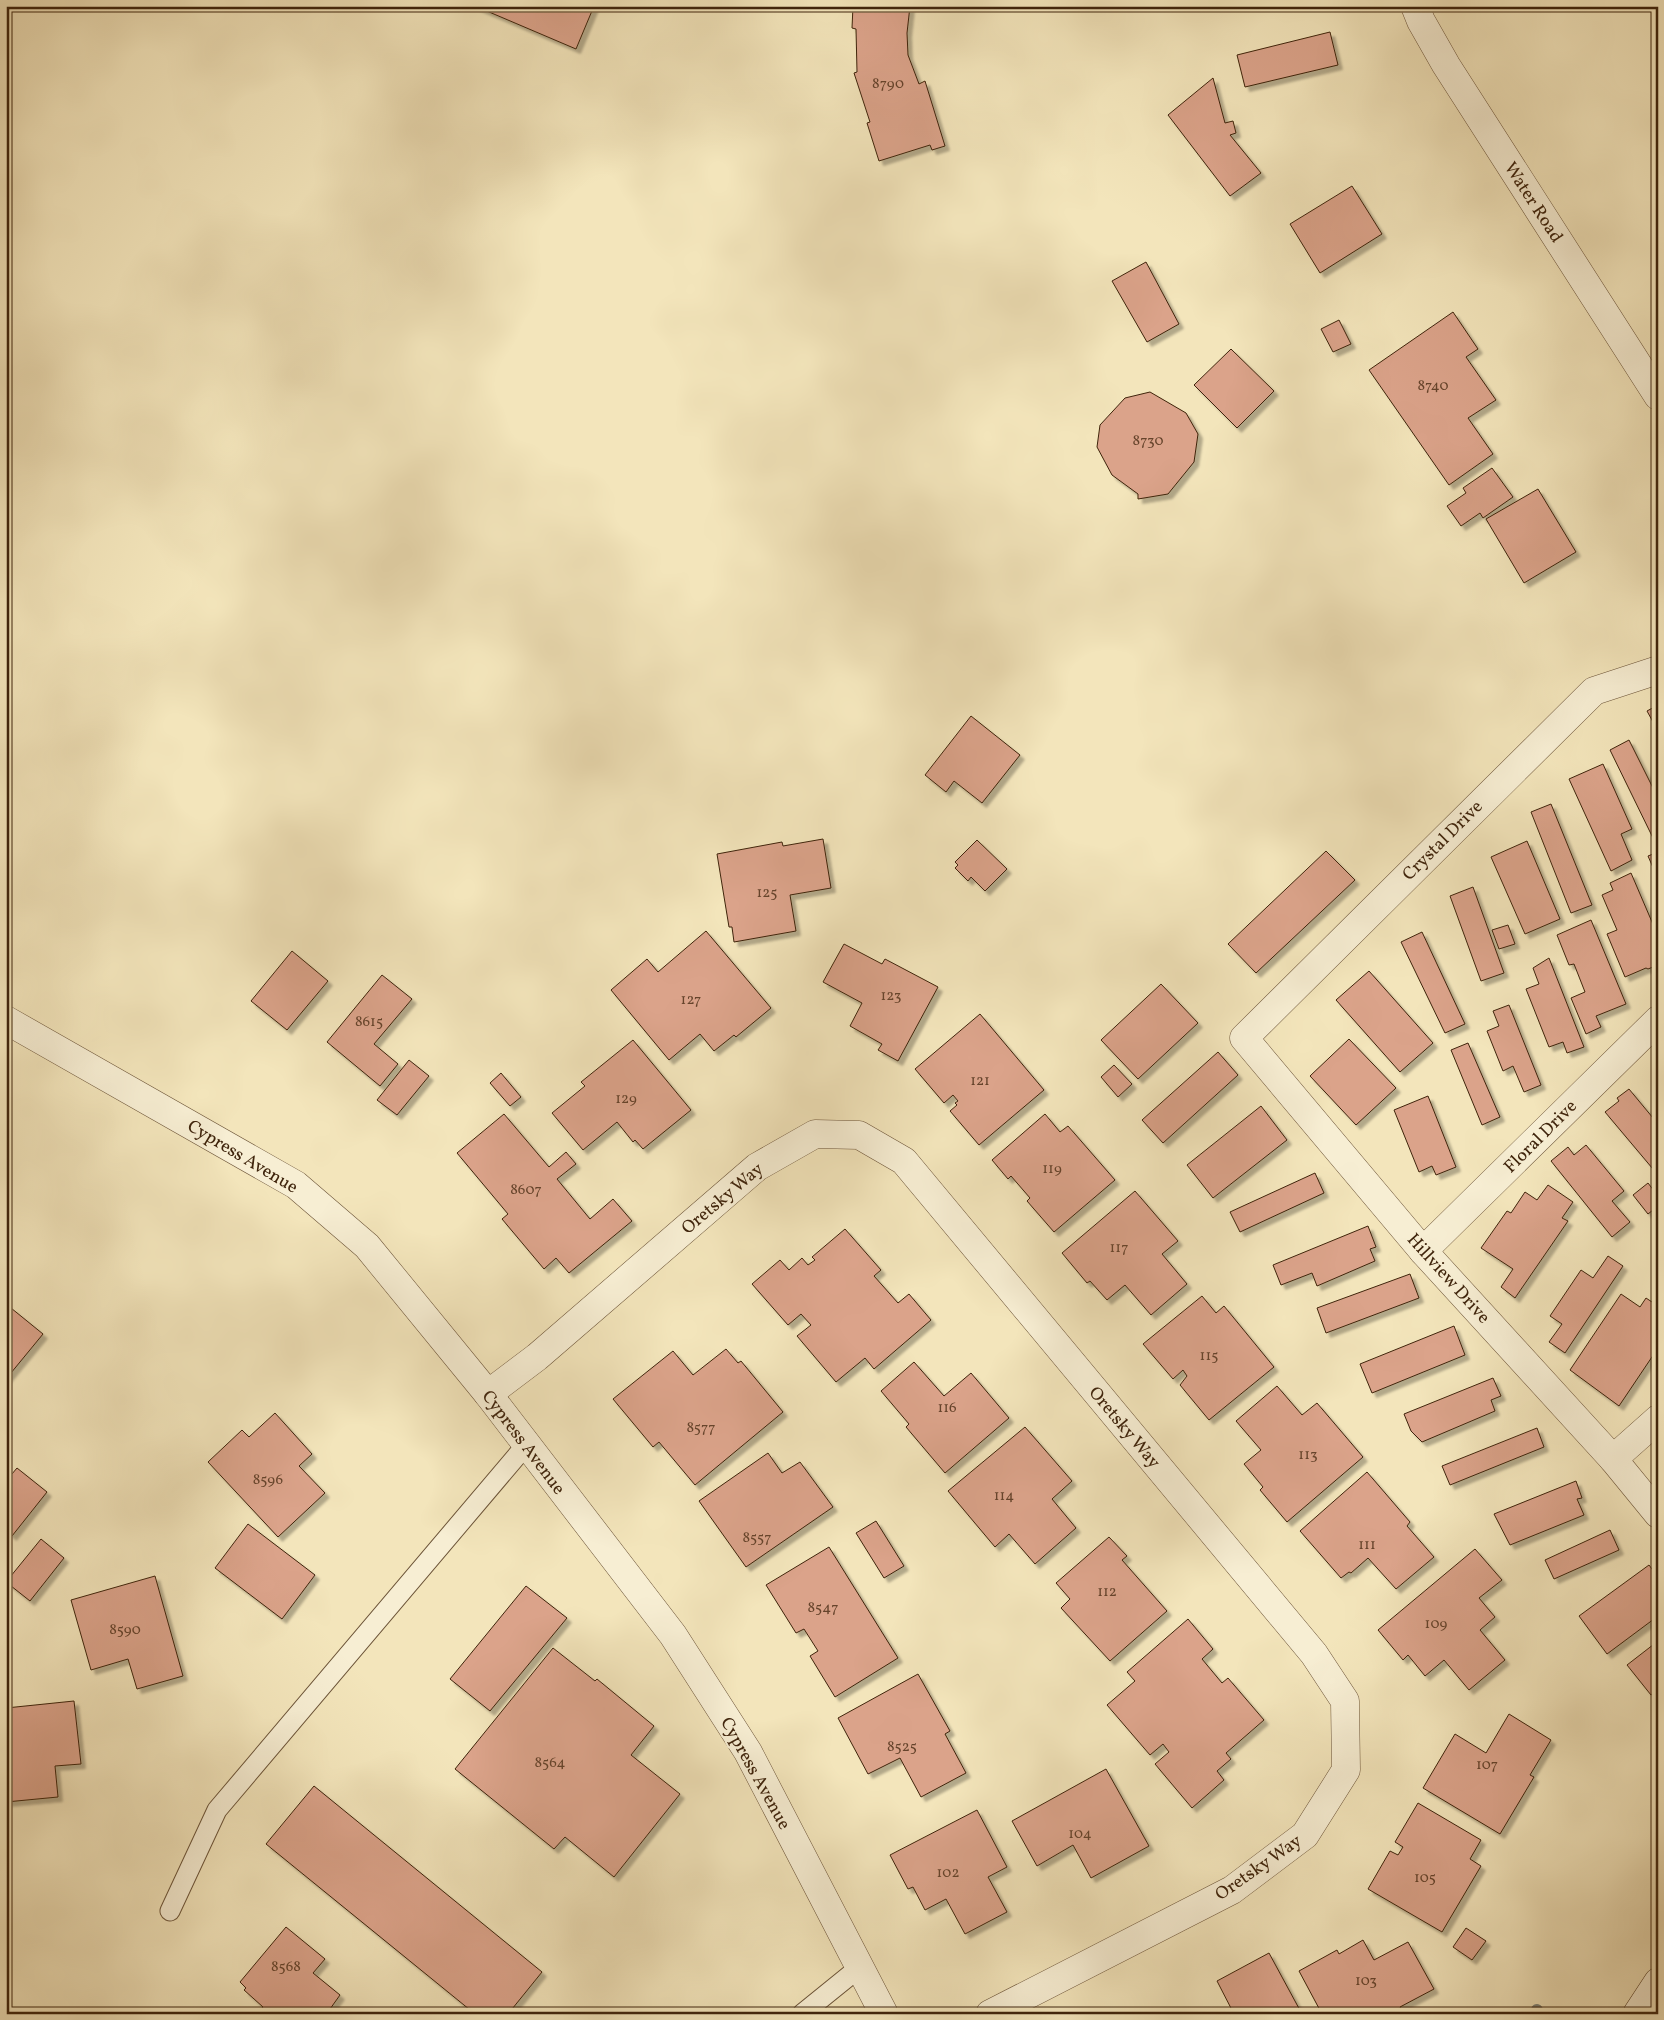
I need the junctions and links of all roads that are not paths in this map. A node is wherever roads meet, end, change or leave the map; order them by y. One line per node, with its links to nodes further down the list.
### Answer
1 (1415, 6): 2 (street, Water Road)
2 (1658, 396)
3 (1658, 670): 6 (street, Crystal Drive)
4 (6, 1020): 8 (street, Cypress Avenue)
5 (1658, 1020): 7 (street, Floral Drive)
6 (1244, 1038): 7 (street, Hillview Drive)
7 (1423, 1251): 11 (street, Hillview Drive)
8 (488, 1394): 10 (street, Cypress Avenue); 18 (street, Oretsky Way)
9 (1658, 1419): 11 (street)
10 (526, 1445): 13 (lane); 14 (street, Cypress Avenue)
11 (1613, 1460): 12 (street, Hillview Drive)
12 (1658, 1514)
13 (170, 1912)
14 (860, 1967): 16 (lane); 17 (street, Cypress Avenue)
15 (1658, 1982): 19 (street)
16 (802, 2014)
17 (884, 2014)
18 (990, 2014)
19 (1637, 2014)

